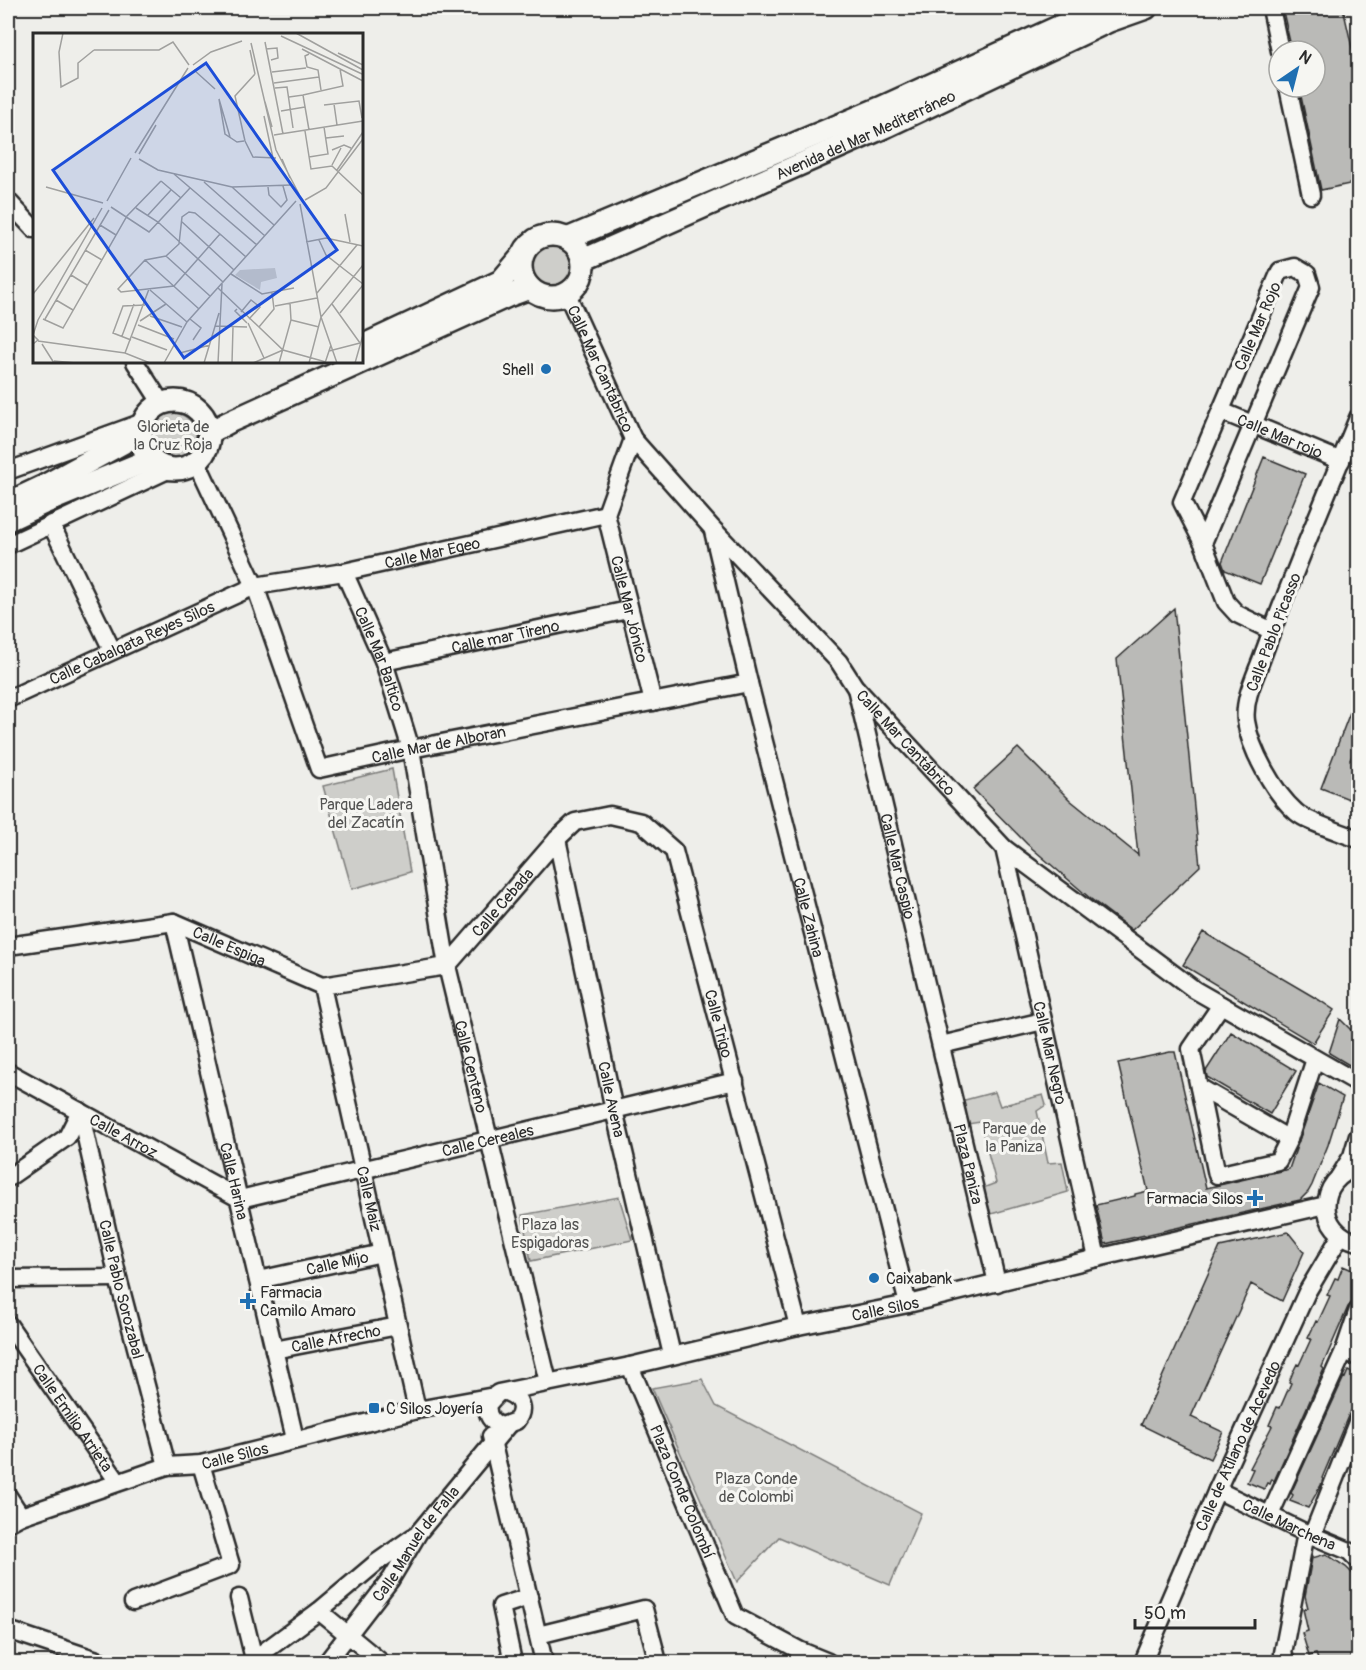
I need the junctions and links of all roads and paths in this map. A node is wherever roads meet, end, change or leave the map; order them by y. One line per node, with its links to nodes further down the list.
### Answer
1 (1100, 8): 9 (main road, Avenida del Mar Mediterráneo)
2 (1146, 8): 11 (main road, Avenida del Mar Mediterráneo)
3 (1271, 8): 4 (street)
4 (1277, 39)
5 (1291, 99): 6 (street)
6 (1311, 195)
7 (8, 201): 8 (street)
8 (33, 228)
9 (567, 239): 10 (main road); 11 (main road)
10 (522, 256): 12 (main road); 14 (main road)
11 (583, 260): 13 (main road)
12 (530, 288): 13 (main road); 15 (main road)
13 (567, 294): 26 (street, Calle Mar Cantábrico)
14 (363, 346)
15 (363, 362)
16 (136, 363): 19 (street)
17 (325, 363): 20 (main road)
18 (360, 363): 25 (main road)
19 (162, 404): 20 (main road); 24 (main road)
20 (199, 411): 25 (main road)
21 (1221, 411): 23 (street, Calle Mar rojo); 23 (street, Calle Mar Rojo); 37 (street, Calle Mar Rojo)
22 (1359, 418): 28 (street, Calle Pablo Picasso)
23 (1255, 424): 28 (street, Calle Mar rojo); 37 (street, Calle Mar Rojo)
24 (142, 428): 27 (main road); 31 (street); 32 (main road)
25 (209, 433): 29 (main road)
26 (633, 439): 33 (street); 36 (street, Calle Mar Cantábrico)
27 (151, 459): 30 (main road); 34 (main road)
28 (1341, 461): 42 (street, Calle Pablo Picasso)
29 (196, 462): 30 (main road); 40 (street)
30 (170, 469): 35 (street)
31 (8, 471)
32 (8, 503)
33 (606, 514): 39 (street, Calle Mar Egeo); 41 (street, Calle Mar Jónico)
34 (8, 520)
35 (51, 524): 38 (street); 43 (street)
36 (712, 528): 45 (street, Calle Zahina); 46 (street, Calle Mar Cantábrico)
37 (1203, 543): 42 (street, Calle Mar Rojo)
38 (8, 545)
39 (344, 572): 40 (street, Calle Mar Egeo); 44 (street, Calle Mar Baltico)
40 (255, 586): 43 (street, Calle Cabalgata Reyes Silos); 49 (street, Calle Mar de Alboran)
41 (628, 610): 44 (street, Calle mar Tireno); 48 (street, Calle Mar Jónico)
42 (1272, 631): 51 (street, Calle Pablo Picasso)
43 (112, 650): 47 (street, Calle Cabalgata Reyes Silos)
44 (384, 662): 49 (street, Calle Mar Baltico)
45 (749, 683): 48 (street, Calle Mar de Alboran); 84 (street, Calle Zahina)
46 (855, 687): 52 (street, Calle Mar Cantábrico); 59 (street, Calle Mar Caspio)
47 (8, 699)
48 (652, 702): 49 (street, Calle Mar de Alboran)
49 (411, 749): 55 (street, Calle Centeno)
50 (557, 839): 55 (street, Calle Cebada); 62 (street, Calle Trigo); 66 (street, Calle Avena)
51 (1359, 839)
52 (1004, 848): 57 (street, Calle Mar Cantábrico); 58 (street, Calle Mar Negro)
53 (174, 922): 54 (street, Calle Espiga); 56 (street, Calle Espiga); 74 (street, Calle Harina)
54 (8, 946)
55 (447, 966): 56 (street); 68 (street, Calle Centeno)
56 (322, 986): 71 (street, Calle Maiz)
57 (1221, 1005): 60 (street, Calle Mar Cantábrico); 64 (street)
58 (1043, 1021): 59 (street); 79 (street, Calle Mar Negro)
59 (941, 1045): 83 (street, Plaza Paniza)
60 (1315, 1059): 63 (street, Calle Mar Cantábrico); 69 (street)
61 (8, 1072): 65 (street, Calle Arroz)
62 (735, 1081): 66 (street, Calle Cereales); 88 (street, Calle Trigo)
63 (1359, 1083)
64 (1199, 1087): 69 (street); 69 (street)
65 (80, 1110): 73 (street); 74 (street, Calle Arroz); 80 (street, Calle Pablo Sorozabal)
66 (614, 1110): 68 (street, Calle Cereales); 91 (street, Calle Avena)
67 (1359, 1136): 72 (street)
68 (489, 1138): 71 (street, Calle Cereales); 93 (street, Calle Centeno)
69 (1289, 1139)
70 (1359, 1168): 72 (street)
71 (363, 1169): 74 (street, Calle Cereales); 78 (street, Calle Maiz)
72 (1339, 1177): 75 (street)
73 (8, 1178)
74 (240, 1199): 82 (street, Calle Harina)
75 (1326, 1205): 76 (street); 79 (street, Calle Silos)
76 (1341, 1235): 77 (street); 105 (street, Calle de Atilano de Acevedo)
77 (1359, 1242)
78 (382, 1253): 82 (street, Calle Mijo); 87 (street, Calle Maiz)
79 (1097, 1258): 83 (street, Calle Silos)
80 (118, 1278): 81 (street); 103 (street, Calle Pablo Sorozabal)
81 (8, 1279)
82 (258, 1280): 89 (street, Calle Harina)
83 (997, 1282): 84 (street, Calle Silos)
84 (908, 1304): 88 (street, Calle Silos)
85 (1359, 1310): 90 (street)
86 (8, 1324): 104 (street, Calle Emilio Arrieta)
87 (398, 1326): 89 (street, Calle Afrecho); 95 (street, Calle Maiz)
88 (798, 1326): 91 (street, Calle Silos)
89 (274, 1350): 99 (street, Calle Harina)
90 (1351, 1354): 107 (street)
91 (672, 1355): 92 (street, Calle Silos)
92 (630, 1366): 93 (street, Calle Silos); 119 (street, Plaza Conde Colombí)
93 (548, 1382): 94 (street, Calle Silos); 96 (street)
94 (495, 1404): 95 (street, Calle Silos); 96 (street); 98 (street); 100 (street)
95 (417, 1410): 99 (street, Calle Silos)
96 (521, 1412): 98 (street, Calle Manuel de Falla)
97 (1359, 1419): 101 (street)
98 (507, 1426): 100 (street, Calle Manuel de Falla)
99 (295, 1439): 102 (street, Calle Silos)
100 (492, 1442): 109 (street, Calle Manuel de Falla); 112 (street)
101 (1352, 1453): 110 (street)
102 (201, 1464): 103 (street, Calle Silos); 114 (street)
103 (167, 1466): 104 (street, Calle Silos)
104 (118, 1482): 108 (street, Calle Silos)
105 (1217, 1490): 107 (street, Calle Marchena); 128 (street, Calle de Atilano de Acevedo)
106 (8, 1496): 108 (street)
107 (1270, 1515): 110 (street, Calle Marchena)
108 (14, 1519)
109 (419, 1532): 115 (street); 118 (street, Calle Manuel de Falla)
110 (1309, 1534): 111 (street, Calle Marchena); 129 (street)
111 (1359, 1560)
112 (528, 1597): 117 (street); 124 (street)
113 (239, 1598): 120 (street)
114 (133, 1602)
115 (319, 1611): 118 (street); 120 (street)
116 (8, 1630): 121 (street)
117 (538, 1635): 125 (street); 126 (street)
118 (348, 1636): 122 (street, Calle Manuel de Falla); 123 (street)
119 (798, 1657): 127 (street)
120 (252, 1660)
121 (103, 1662)
122 (327, 1662)
123 (381, 1662)
124 (513, 1662)
125 (544, 1662)
126 (658, 1662)
127 (828, 1662)
128 (1143, 1662)
129 (1286, 1662)

